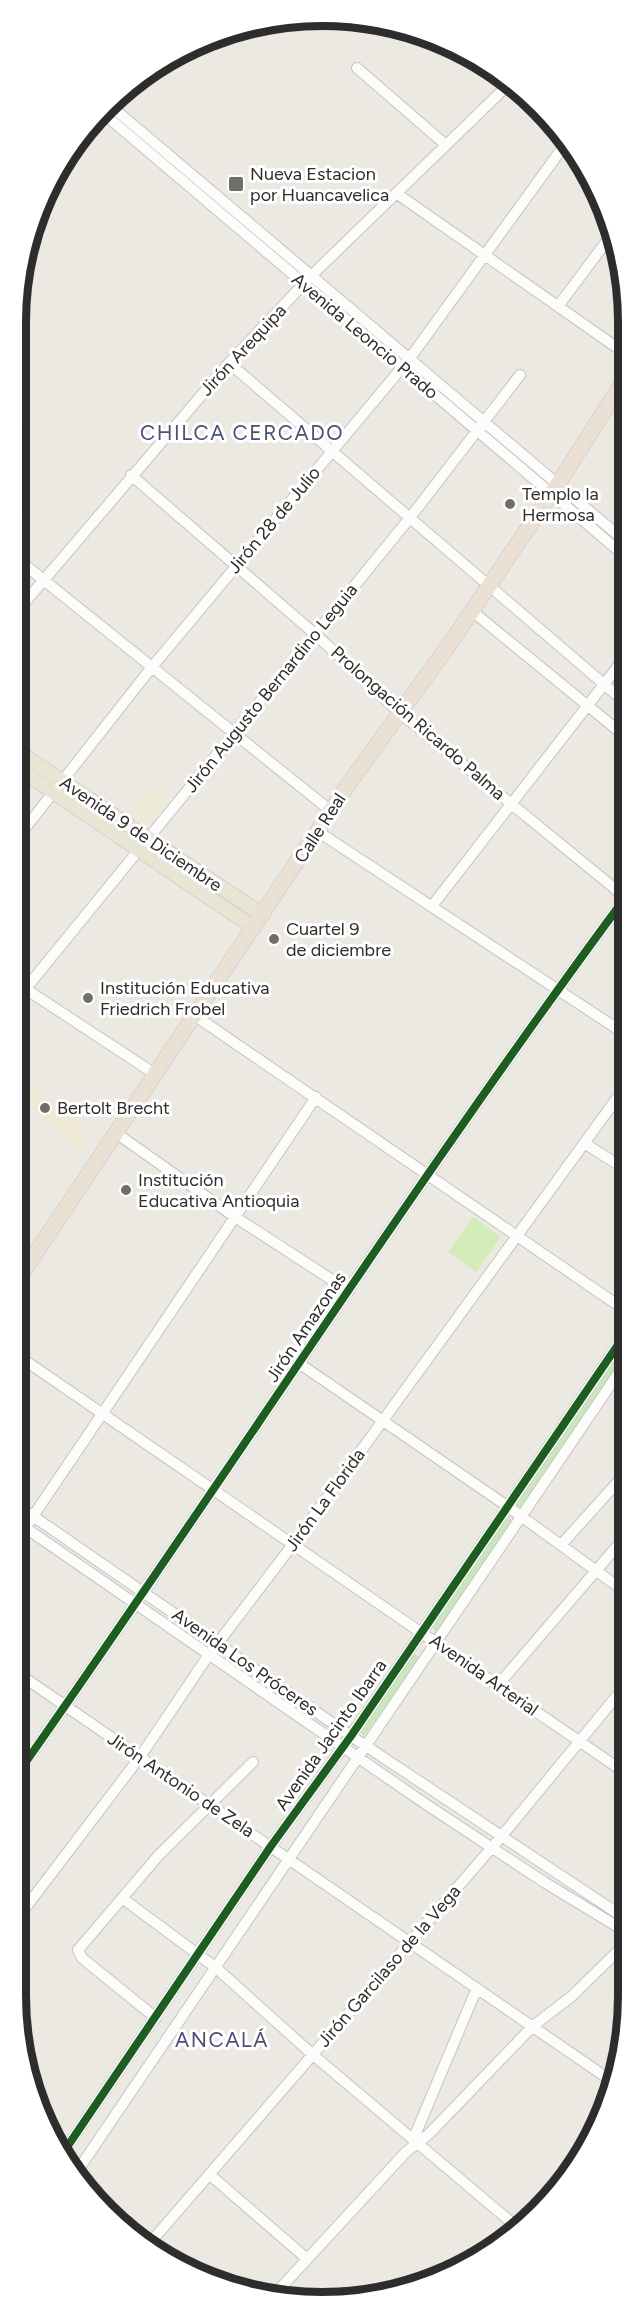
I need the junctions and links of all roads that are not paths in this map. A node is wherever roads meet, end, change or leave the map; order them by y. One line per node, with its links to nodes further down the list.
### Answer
1 (357, 69): 5 (street)
2 (504, 89): 5 (street, Jirón Arequipa)
3 (115, 109): 7 (street, Avenida Leoncio Prado)
4 (108, 117): 7 (street, Avenida Leoncio Prado)
5 (446, 145): 8 (street, Jirón Arequipa)
6 (562, 148): 12 (street, Jirón 28 de Julio)
7 (195, 184): 9 (street, Avenida Leoncio Prado); 10 (street, Avenida Leoncio Prado)
8 (396, 194): 12 (street); 13 (street, Jirón Arequipa)
9 (260, 231): 10 (street); 13 (street, Avenida Leoncio Prado)
10 (252, 241): 14 (street, Avenida Leoncio Prado)
11 (607, 241): 15 (street)
12 (484, 256): 15 (street); 17 (street, Jirón 28 de Julio)
13 (312, 275): 14 (street, Jirón Arequipa); 17 (street, Avenida Leoncio Prado)
14 (304, 284): 18 (street, Jirón Arequipa); 19 (street, Avenida Leoncio Prado)
15 (559, 305): 16 (street)
16 (618, 348)
17 (410, 358): 19 (street, Jirón 28 de Julio); 22 (street, Avenida Leoncio Prado)
18 (229, 363): 24 (street); 25 (street, Jirón Arequipa)
19 (402, 367): 23 (street, Avenida Leoncio Prado); 24 (street, Jirón 28 de Julio)
20 (520, 375): 22 (street, Jirón Augusto Bernardino Leguia)
21 (618, 390): 26 (highway, Calle Real)
22 (483, 420): 23 (street, Jirón Augusto Bernardino Leguia); 26 (street, Avenida Leoncio Prado)
23 (478, 432): 26 (street, Avenida Leoncio Prado); 27 (street, Jirón Augusto Bernardino Leguia)
24 (332, 452): 27 (street); 31 (street, Jirón 28 de Julio)
25 (131, 475): 31 (street, Prolongación Ricardo Palma); 32 (street, Jirón Arequipa)
26 (555, 489): 28 (street, Avenida Leoncio Prado); 29 (street, Avenida Leoncio Prado); 33 (highway, Calle Real)
27 (409, 519): 33 (street); 36 (street, Jirón Augusto Bernardino Leguia)
28 (618, 536)
29 (618, 549)
30 (26, 565): 32 (street)
31 (236, 565): 36 (street, Prolongación Ricardo Palma); 38 (street, Jirón 28 de Julio)
32 (43, 578): 34 (street, Jirón Arequipa); 38 (street)
33 (489, 587): 35 (highway, Calle Real); 39 (street)
34 (26, 600)
35 (472, 611): 41 (street); 42 (highway, Calle Real)
36 (315, 634): 42 (street, Prolongación Ricardo Palma); 44 (street, Jirón Augusto Bernardino Leguia)
37 (618, 666): 39 (street)
38 (152, 667): 44 (street); 47 (street, Jirón 28 de Julio)
39 (604, 684): 40 (street); 41 (street)
40 (618, 696)
41 (588, 704): 43 (street); 48 (street)
42 (399, 712): 48 (street, Prolongación Ricardo Palma); 49 (highway, Calle Real)
43 (618, 730)
44 (235, 733): 49 (street); 52 (street, Jirón Augusto Bernardino Leguia)
45 (26, 758): 47 (main road, Avenida 9 de Diciembre)
46 (26, 772): 47 (main road, Avenida 9 de Diciembre)
47 (59, 787): 50 (street, Jirón 28 de Julio); 52 (main road, Avenida 9 de Diciembre)
48 (512, 803): 53 (street, Prolongación Ricardo Palma); 54 (street)
49 (331, 811): 51 (highway, Calle Real)
50 (26, 827)
51 (317, 831): 54 (street); 56 (highway, Calle Real)
52 (143, 844): 56 (main road, Avenida 9 de Diciembre); 57 (street, Jirón Augusto Bernardino Leguia)
53 (618, 891)
54 (432, 906): 59 (street)
55 (618, 907): 59 (street, Jirón Amazonas)
56 (259, 922): 60 (highway, Calle Real)
57 (26, 981)
58 (26, 989): 62 (street)
59 (557, 990): 61 (street); 68 (street, Jirón Amazonas)
60 (194, 1015): 62 (highway, Calle Real); 63 (street)
61 (618, 1029)
62 (155, 1074): 65 (highway, Calle Real)
63 (316, 1097): 68 (street); 69 (street)
64 (618, 1097): 66 (street, Jirón La Florida)
65 (116, 1133): 69 (street); 71 (highway, Calle Real)
66 (584, 1143): 67 (street); 70 (street, Jirón La Florida)
67 (618, 1165)
68 (428, 1176): 70 (street); 72 (street, Jirón Amazonas)
69 (235, 1217): 72 (street); 80 (street)
70 (516, 1236): 73 (street); 81 (street, Jirón La Florida)
71 (26, 1268)
72 (349, 1291): 76 (street, Jirón Amazonas)
73 (618, 1305)
74 (618, 1344): 78 (street, Avenida Jacinto Ibarra)
75 (26, 1361): 80 (street, Avenida Arterial)
76 (300, 1364): 81 (street); 83 (street, Jirón Amazonas)
77 (618, 1374): 79 (street, Avenida Jacinto Ibarra)
78 (593, 1379): 79 (street); 84 (street, Avenida Jacinto Ibarra)
79 (608, 1390): 87 (street, Avenida Jacinto Ibarra)
80 (102, 1414): 83 (street, Avenida Arterial); 86 (street)
81 (382, 1420): 84 (street); 90 (street, Jirón La Florida)
82 (618, 1482): 91 (street)
83 (214, 1489): 90 (street, Avenida Arterial); 95 (street, Jirón Amazonas)
84 (507, 1506): 87 (street); 97 (street, Avenida Jacinto Ibarra)
85 (26, 1512): 86 (street, Avenida Los Próceres)
86 (32, 1516): 88 (street); 95 (street, Avenida Los Próceres)
87 (522, 1517): 91 (street); 98 (street, Avenida Jacinto Ibarra)
88 (26, 1521)
89 (26, 1528): 96 (street, Avenida Los Próceres)
90 (294, 1544): 97 (street, Avenida Arterial); 99 (street, Jirón La Florida)
91 (561, 1545): 93 (street)
92 (618, 1545): 93 (street)
93 (596, 1571): 94 (street); 102 (street)
94 (618, 1587)
95 (144, 1593): 96 (street, Jirón Amazonas); 99 (street, Avenida Los Próceres)
96 (135, 1604): 100 (street, Avenida Los Próceres); 104 (street, Jirón Amazonas)
97 (421, 1632): 98 (street, Avenida Arterial); 105 (street, Avenida Jacinto Ibarra)
98 (437, 1641): 102 (street, Avenida Arterial); 107 (street, Avenida Jacinto Ibarra)
99 (218, 1643): 100 (street, Jirón La Florida); 105 (street, Avenida Los Próceres)
100 (208, 1656): 108 (street, Avenida Los Próceres); 109 (street, Jirón La Florida)
101 (26, 1679): 104 (street, Jirón Antonio de Zela)
102 (498, 1685): 106 (street, Avenida Arterial)
103 (618, 1694): 106 (street, Jirón Garcilaso de la Vega)
104 (66, 1705): 109 (street, Jirón Antonio de Zela); 111 (street, Jirón Amazonas)
105 (351, 1736): 107 (street, Avenida Los Próceres); 108 (street, Avenida Jacinto Ibarra)
106 (577, 1741): 113 (street, Avenida Arterial); 115 (street, Jirón Garcilaso de la Vega)
107 (367, 1745): 110 (street, Avenida Jacinto Ibarra); 115 (street, Avenida Los Próceres)
108 (342, 1748): 110 (street, Avenida Los Próceres); 116 (street, Avenida Jacinto Ibarra)
109 (140, 1757): 114 (street, Jirón Antonio de Zela); 120 (street, Jirón La Florida)
110 (358, 1758): 117 (street, Avenida Los Próceres); 118 (street, Avenida Jacinto Ibarra)
111 (26, 1762)
112 (253, 1762): 114 (street)
113 (618, 1768)
114 (209, 1803): 116 (street, Jirón Antonio de Zela); 119 (street)
115 (501, 1837): 117 (street, Jirón Garcilaso de la Vega); 121 (street, Avenida Los Próceres)
116 (271, 1846): 118 (street, Jirón Antonio de Zela); 125 (street, Avenida Jacinto Ibarra)
117 (492, 1848): 122 (street, Avenida Los Próceres); 123 (street, Jirón Garcilaso de la Vega)
118 (289, 1858): 123 (street, Jirón Antonio de Zela); 126 (street, Avenida Jacinto Ibarra)
119 (122, 1898): 125 (street); 128 (street)
120 (26, 1907)
121 (618, 1914)
122 (618, 1927)
123 (410, 1942): 127 (street, Jirón Antonio de Zela); 130 (street, Jirón Garcilaso de la Vega)
124 (618, 1951): 129 (street)
125 (198, 1956): 126 (street); 128 (street, Avenida Jacinto Ibarra)
126 (215, 1967): 130 (street); 134 (street, Avenida Jacinto Ibarra)
127 (477, 1988): 129 (street, Jirón Antonio de Zela); 132 (street)
128 (156, 2018): 133 (street, Avenida Jacinto Ibarra)
129 (533, 2026): 131 (street, Jirón Antonio de Zela); 132 (street)
130 (312, 2054): 132 (street); 135 (street, Jirón Garcilaso de la Vega)
131 (606, 2077)
132 (416, 2142): 136 (street); 138 (street)
133 (67, 2147)
134 (80, 2167)
135 (209, 2174): 137 (street, Jirón Garcilaso de la Vega); 138 (street)
136 (511, 2222)
137 (153, 2239)
138 (306, 2258): 139 (street)
139 (280, 2288)

